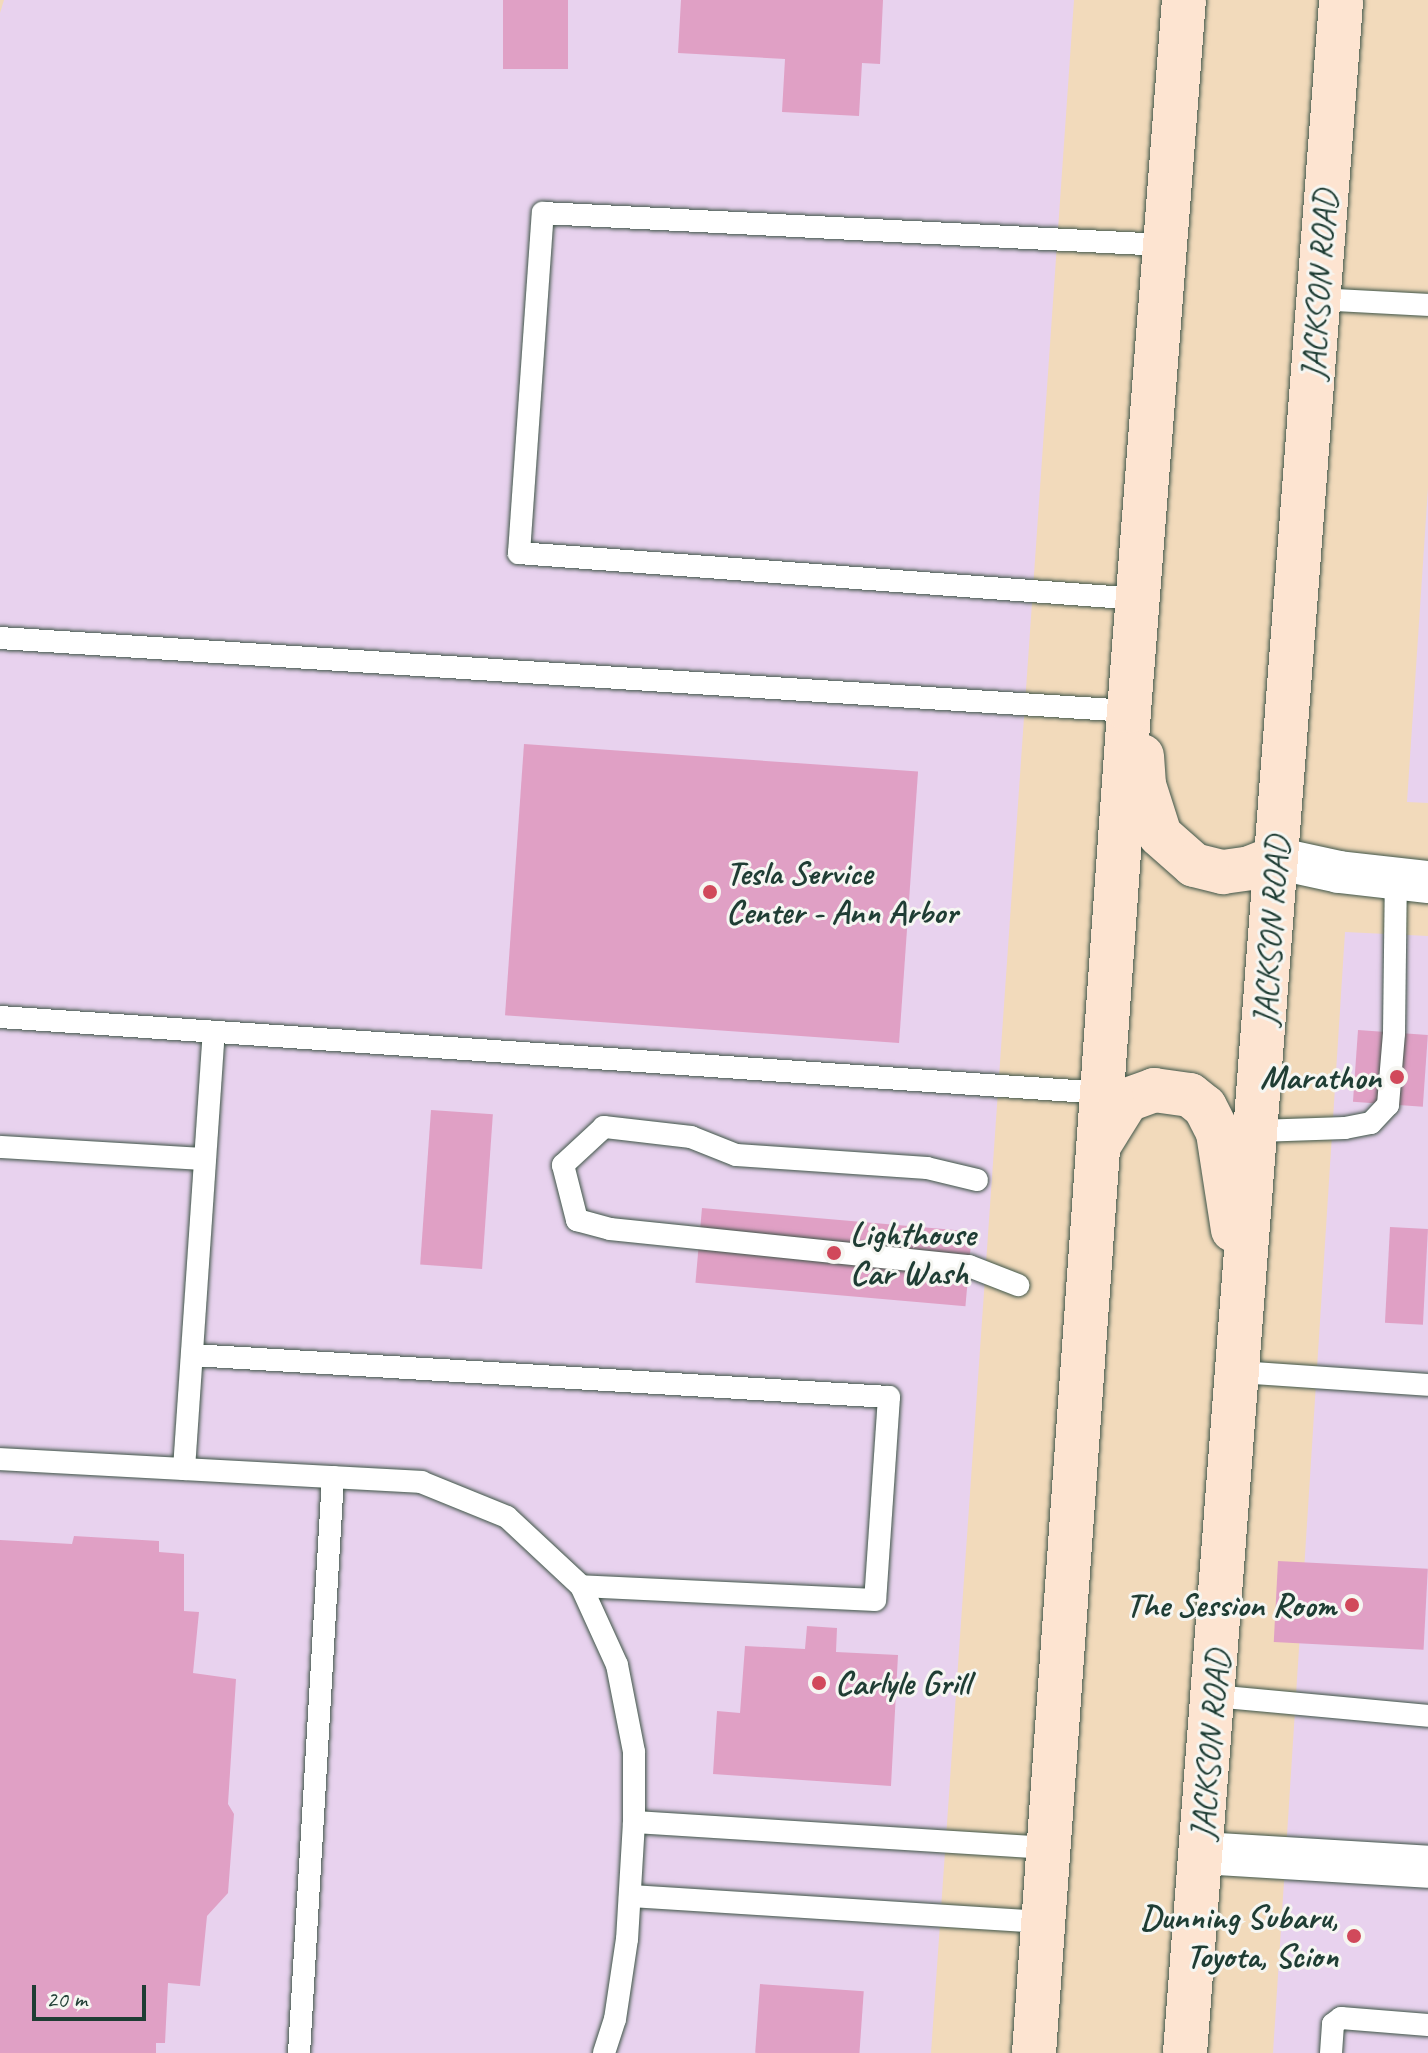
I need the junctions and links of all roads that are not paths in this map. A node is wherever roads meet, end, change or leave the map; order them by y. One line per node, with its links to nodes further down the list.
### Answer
1 (1184, 0): 5 (main road)
2 (1310, 0): 4 (main road)
3 (1341, 0): 4 (main road, JACKSON ROAD)
4 (1327, 180): 6 (main road, JACKSON ROAD)
5 (1165, 245): 8 (main road); 8 (lane)
6 (1318, 299): 7 (lane); 12 (main road, JACKSON ROAD)
7 (1428, 305)
8 (1139, 599): 10 (main road)
9 (0, 638): 11 (lane)
10 (1135, 662): 11 (main road); 12 (main road)
11 (1129, 711): 16 (main road)
12 (1275, 858): 13 (street); 17 (main road, JACKSON ROAD)
13 (1412, 881): 17 (lane)
14 (0, 1017): 15 (lane)
15 (214, 1032): 16 (lane); 20 (lane)
16 (1104, 1093): 18 (main road)
17 (1258, 1131): 23 (main road, JACKSON ROAD)
18 (1101, 1142): 23 (main road); 34 (main road)
19 (0, 1147): 20 (lane)
20 (205, 1159): 24 (lane)
21 (977, 1180): 22 (lane)
22 (1018, 1285)
23 (1244, 1308): 25 (main road, JACKSON ROAD)
24 (192, 1355): 28 (lane); 30 (lane)
25 (1239, 1372): 26 (lane); 31 (main road, JACKSON ROAD)
26 (1428, 1385)
27 (0, 1459): 28 (lane)
28 (184, 1469): 29 (lane)
29 (333, 1477): 30 (lane); 40 (lane)
30 (581, 1586): 33 (lane)
31 (1214, 1696): 32 (lane); 35 (main road, JACKSON ROAD)
32 (1428, 1716)
33 (634, 1822): 34 (lane); 37 (lane)
34 (1049, 1848): 38 (main road)
35 (1202, 1853): 36 (street); 43 (main road, JACKSON ROAD)
36 (1428, 1867)
37 (630, 1896): 38 (lane); 41 (lane)
38 (1043, 1922): 42 (main road)
39 (1428, 2025): 44 (lane)
40 (299, 2053)
41 (604, 2053)
42 (1034, 2053)
43 (1185, 2053)
44 (1331, 2053)

